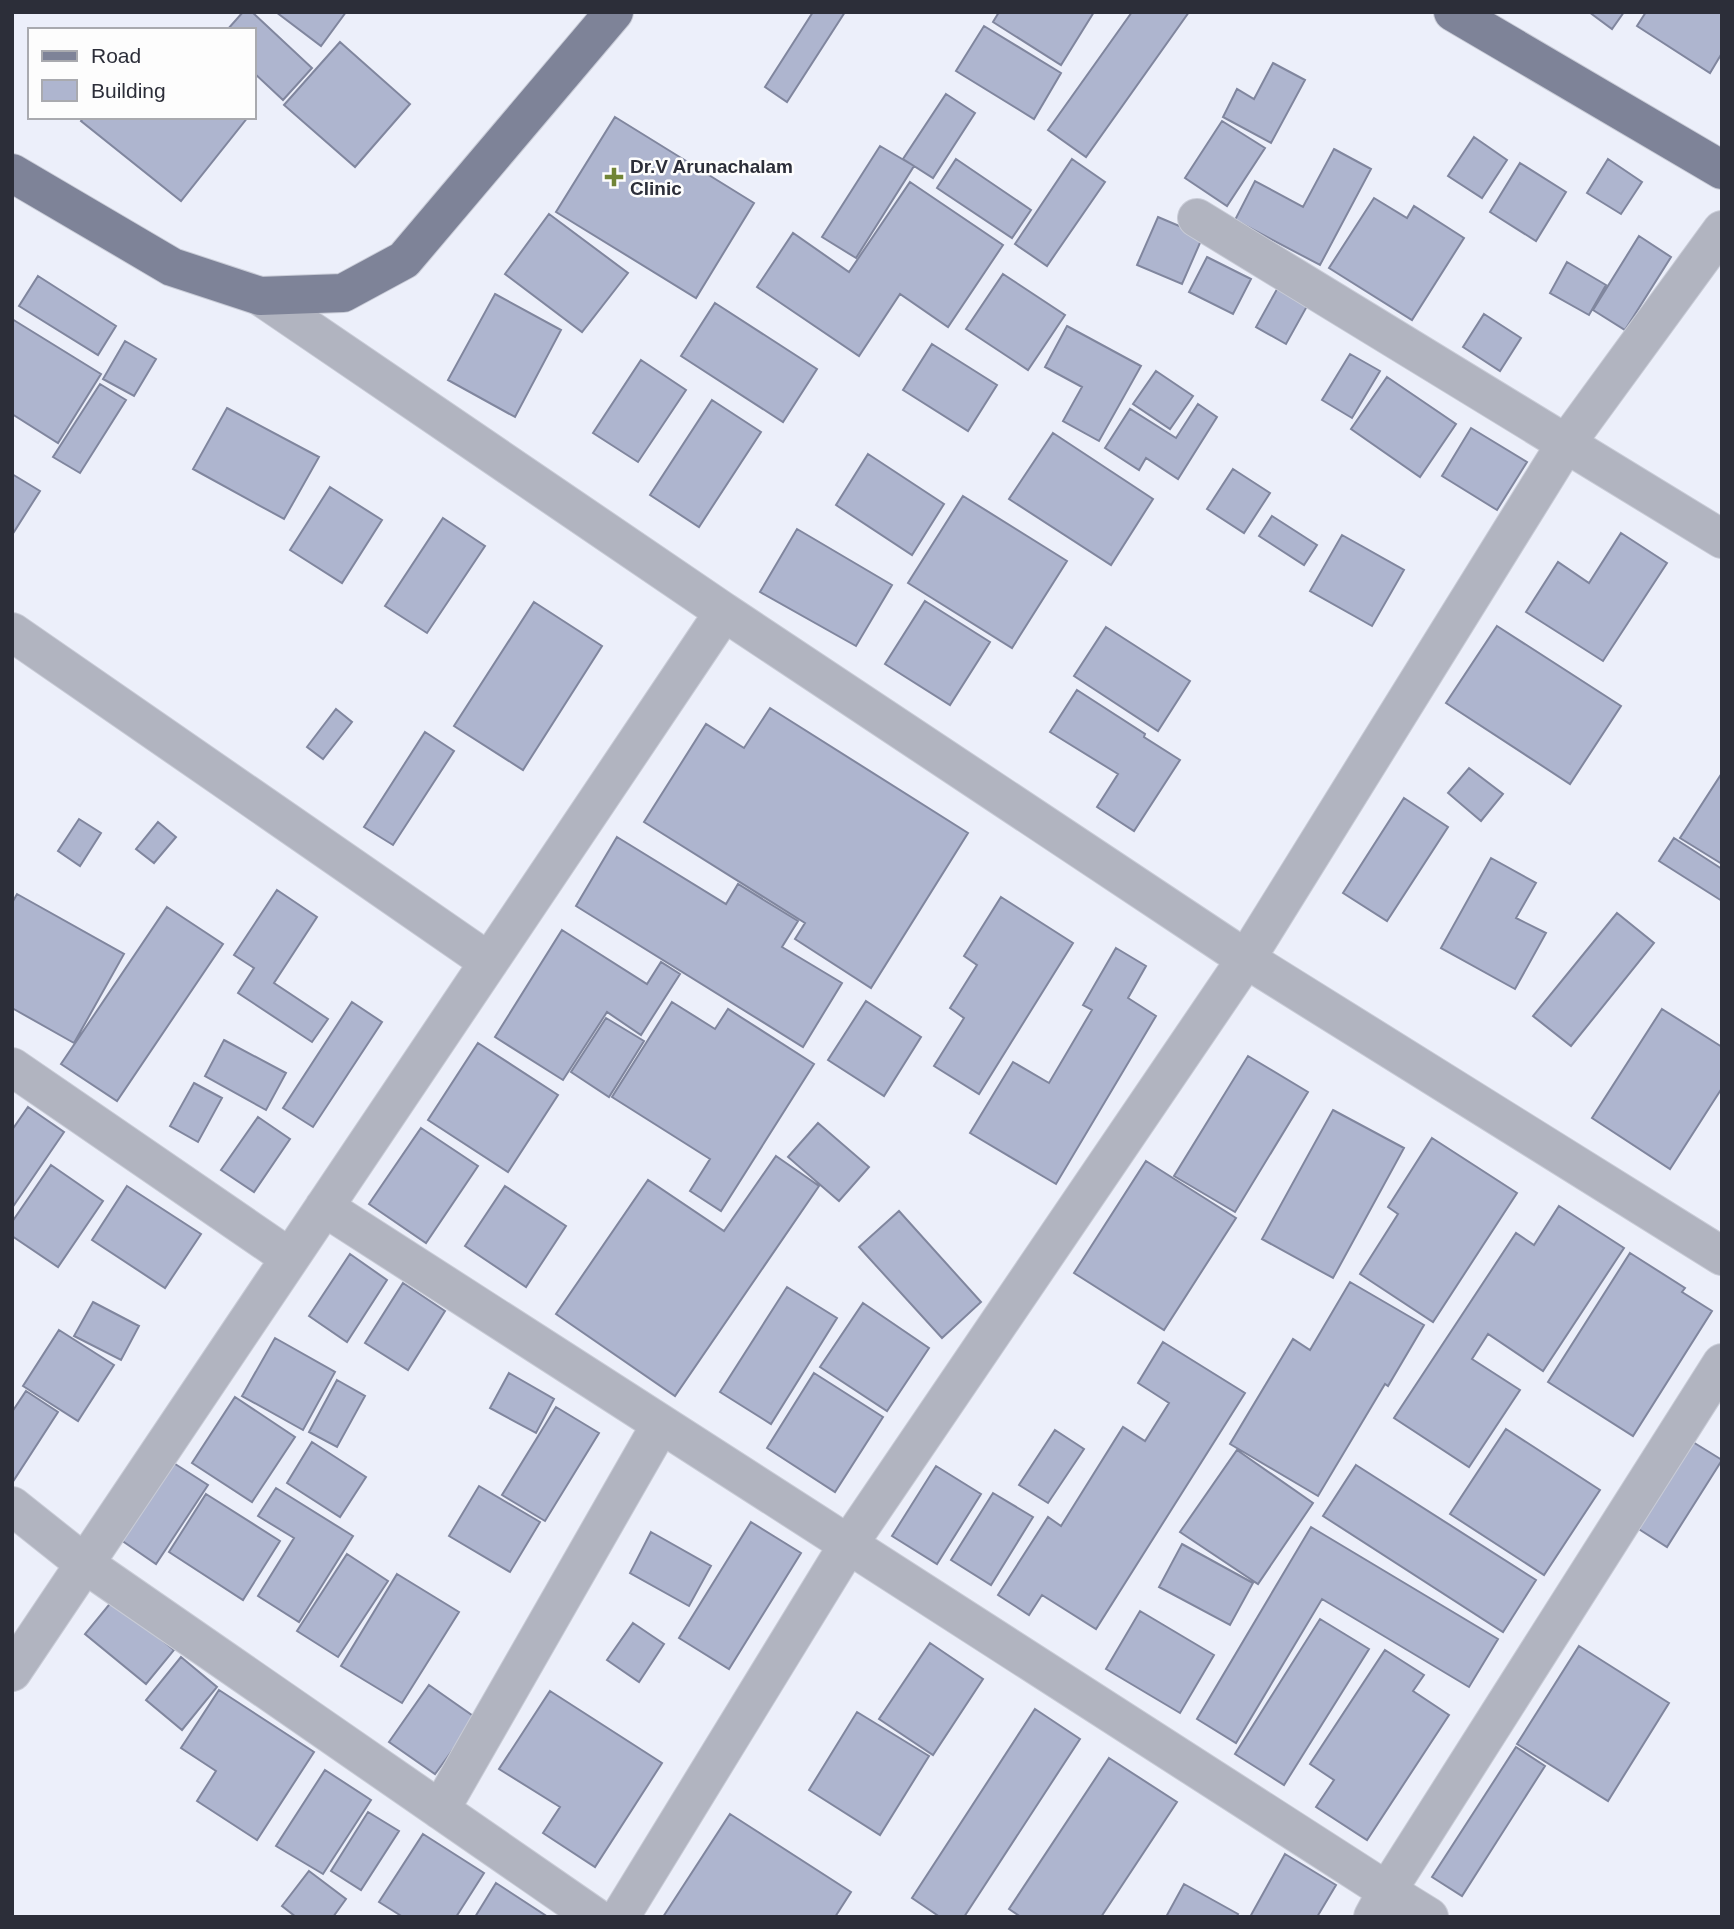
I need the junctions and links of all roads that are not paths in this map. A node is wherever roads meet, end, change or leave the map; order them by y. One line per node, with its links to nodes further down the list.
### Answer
1 (614, 12): 7 (main road)
2 (1453, 12): 3 (main road)
3 (1722, 170)
4 (12, 173): 7 (main road)
5 (1197, 218): 8 (street)
6 (1722, 230): 8 (street)
7 (260, 296): 10 (street)
8 (1565, 445): 9 (street); 12 (street)
9 (1722, 539)
10 (724, 612): 12 (street); 13 (street)
11 (12, 632): 13 (street)
12 (1246, 960): 16 (street); 21 (street)
13 (489, 962): 15 (street)
14 (12, 1067): 17 (street)
15 (324, 1208): 17 (street); 19 (street)
16 (1722, 1256)
17 (290, 1258): 22 (street)
18 (1722, 1363): 25 (street)
19 (661, 1424): 21 (street); 24 (street)
20 (12, 1506): 22 (street)
21 (848, 1545): 25 (street); 27 (street)
22 (85, 1564): 23 (street); 24 (street)
23 (12, 1672)
24 (440, 1810): 26 (street)
25 (1380, 1904): 28 (street)
26 (595, 1917)
27 (620, 1917)
28 (1429, 1917)

